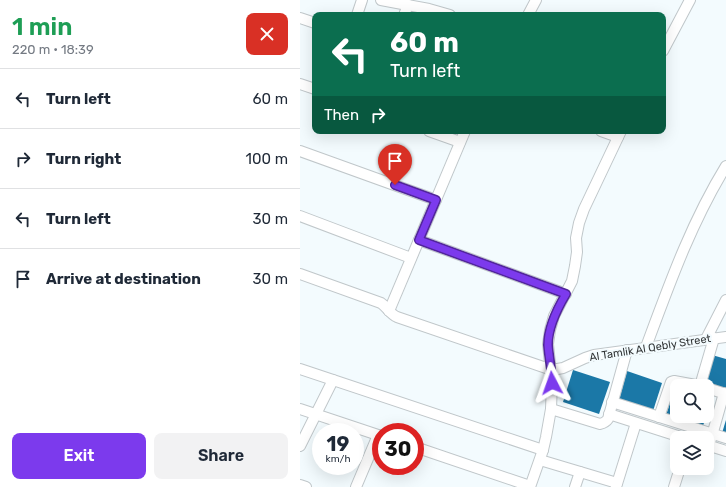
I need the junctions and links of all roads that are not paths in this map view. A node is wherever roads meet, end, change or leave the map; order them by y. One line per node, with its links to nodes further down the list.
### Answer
1 (362, 0): 6 (street)
2 (381, 0): 5 (street)
3 (690, 0): 12 (street)
4 (533, 1): 9 (street)
5 (408, 5): 7 (street); 8 (street)
6 (357, 12)
7 (405, 12)
8 (441, 12)
9 (529, 12)
10 (300, 18): 11 (street)
11 (312, 22)
12 (666, 45)
13 (300, 84): 14 (street)
14 (312, 89)
15 (437, 134): 18 (street)
16 (464, 134): 18 (street)
17 (619, 134): 26 (street)
18 (460, 142): 21 (street)
19 (300, 151): 21 (street)
20 (726, 166): 31 (street)
21 (436, 200): 23 (street)
22 (300, 216): 24 (street)
23 (419, 240): 24 (street); 26 (street)
24 (411, 258): 28 (street)
25 (300, 274): 28 (street)
26 (566, 294): 34 (street)
27 (726, 300): 30 (street)
28 (389, 311): 34 (street)
29 (726, 337): 30 (street, Al Tamlik Al Qebly Street)
30 (710, 339): 31 (street, Al Tamlik Al Qebly Street); 35 (street)
31 (646, 347): 32 (street, Al Tamlik Al Qebly Street)
32 (627, 350): 34 (street, Al Tamlik Al Qebly Street); 40 (street)
33 (300, 369): 36 (street)
34 (552, 370): 42 (street)
35 (702, 379)
36 (333, 380): 43 (street); 60 (street)
37 (670, 385): 45 (street)
38 (714, 390): 39 (street)
39 (725, 393): 50 (street)
40 (612, 402): 44 (street); 45 (street)
41 (300, 409): 43 (street)
42 (551, 409): 44 (street); 60 (street)
43 (316, 414): 51 (street); 55 (street)
44 (609, 414): 46 (street)
45 (659, 416): 47 (street)
46 (636, 423): 52 (street); 64 (street)
47 (692, 427): 48 (street); 49 (street)
48 (691, 431)
49 (704, 431)
50 (714, 431)
51 (372, 432)
52 (670, 434)
53 (714, 434): 54 (street)
54 (726, 438)
55 (300, 446)
56 (714, 448): 58 (street)
57 (424, 450): 67 (street)
58 (726, 451)
59 (372, 452): 66 (street)
60 (541, 455): 61 (street); 67 (street)
61 (580, 472): 64 (street); 68 (street)
62 (678, 475): 69 (street)
63 (300, 485): 65 (street)
64 (617, 485)
65 (306, 487)
66 (356, 487)
67 (530, 487)
68 (574, 487)
69 (674, 487)

